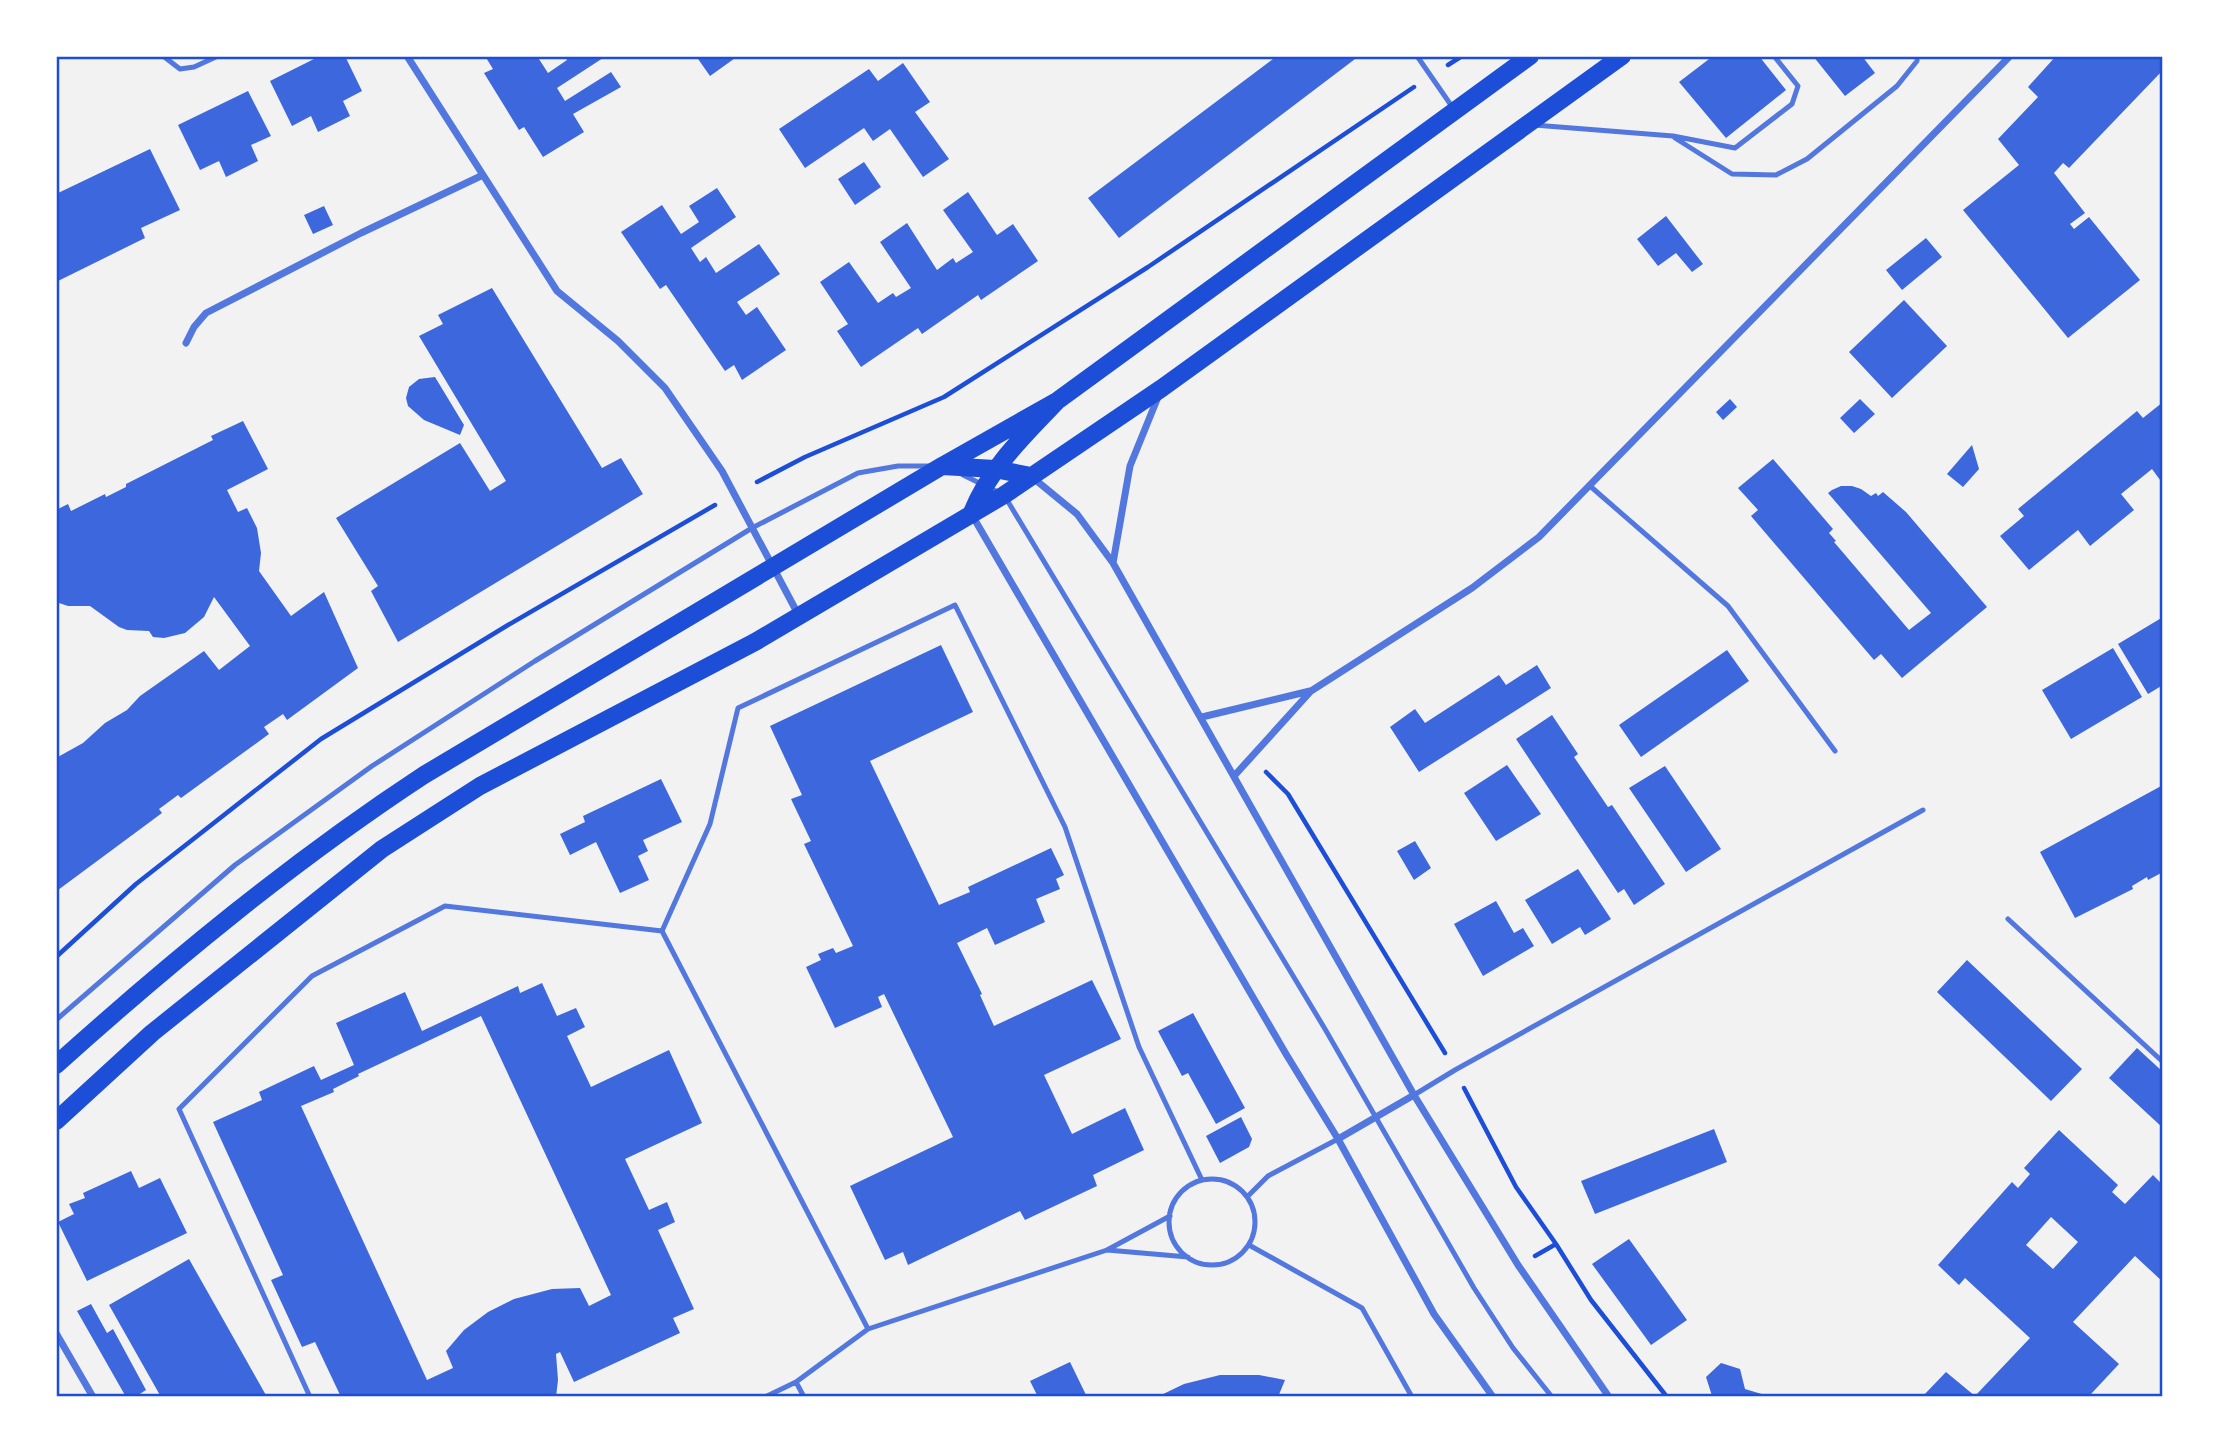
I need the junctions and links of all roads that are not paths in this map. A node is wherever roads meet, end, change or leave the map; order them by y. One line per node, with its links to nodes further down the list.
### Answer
1 (163, 56): 2 (lane)
2 (218, 56)
3 (407, 56): 13 (street)
4 (1417, 56): 10 (lane)
5 (1530, 56): 10 (main road)
6 (1622, 56): 11 (main road)
7 (1774, 56): 12 (lane)
8 (1917, 56): 12 (lane)
9 (2010, 56): 20 (street)
10 (1455, 110): 16 (main road)
11 (1527, 125): 12 (lane); 15 (main road)
12 (1673, 136)
13 (483, 175): 14 (street); 23 (street)
14 (186, 343)
15 (1162, 388): 19 (main road); 24 (street)
16 (1057, 401): 17 (main road); 18 (main road)
17 (942, 466): 18 (main road); 23 (lane); 25 (main road)
18 (996, 475): 19 (main road); 21 (lane); 21 (lane); 22 (main road)
19 (1031, 476): 21 (main road); 24 (street)
20 (1590, 485): 27 (street); 29 (lane)
21 (1004, 495): 22 (main road); 38 (lane)
22 (971, 515): 26 (main road); 40 (street)
23 (752, 528): 25 (street); 34 (lane)
24 (1113, 563): 28 (street)
25 (773, 568): 26 (street); 36 (main road)
26 (799, 616): 39 (main road)
27 (1311, 691): 28 (street); 30 (street)
28 (1202, 717): 30 (street)
29 (1835, 751)
30 (1235, 775): 37 (street)
31 (1923, 810): 37 (lane)
32 (2008, 919): 35 (lane)
33 (662, 931): 41 (lane); 47 (lane); 51 (lane)
34 (56, 1020)
35 (2163, 1062)
36 (56, 1065)
37 (1414, 1095): 38 (street); 57 (street)
38 (1377, 1118): 40 (street); 56 (lane)
39 (56, 1121)
40 (1338, 1139): 42 (lane); 55 (street)
41 (1202, 1180): 42 (lane); 43 (lane)
42 (1247, 1197): 44 (lane)
43 (1170, 1216): 45 (lane); 46 (lane)
44 (1249, 1245): 46 (lane); 54 (lane)
45 (1107, 1250): 46 (lane); 47 (lane)
46 (1188, 1257)
47 (868, 1329): 49 (lane)
48 (56, 1333): 50 (street)
49 (796, 1381): 52 (lane); 53 (lane)
50 (93, 1397)
51 (310, 1397)
52 (765, 1397)
53 (804, 1397)
54 (1412, 1397)
55 (1493, 1397)
56 (1552, 1397)
57 (1609, 1397)

